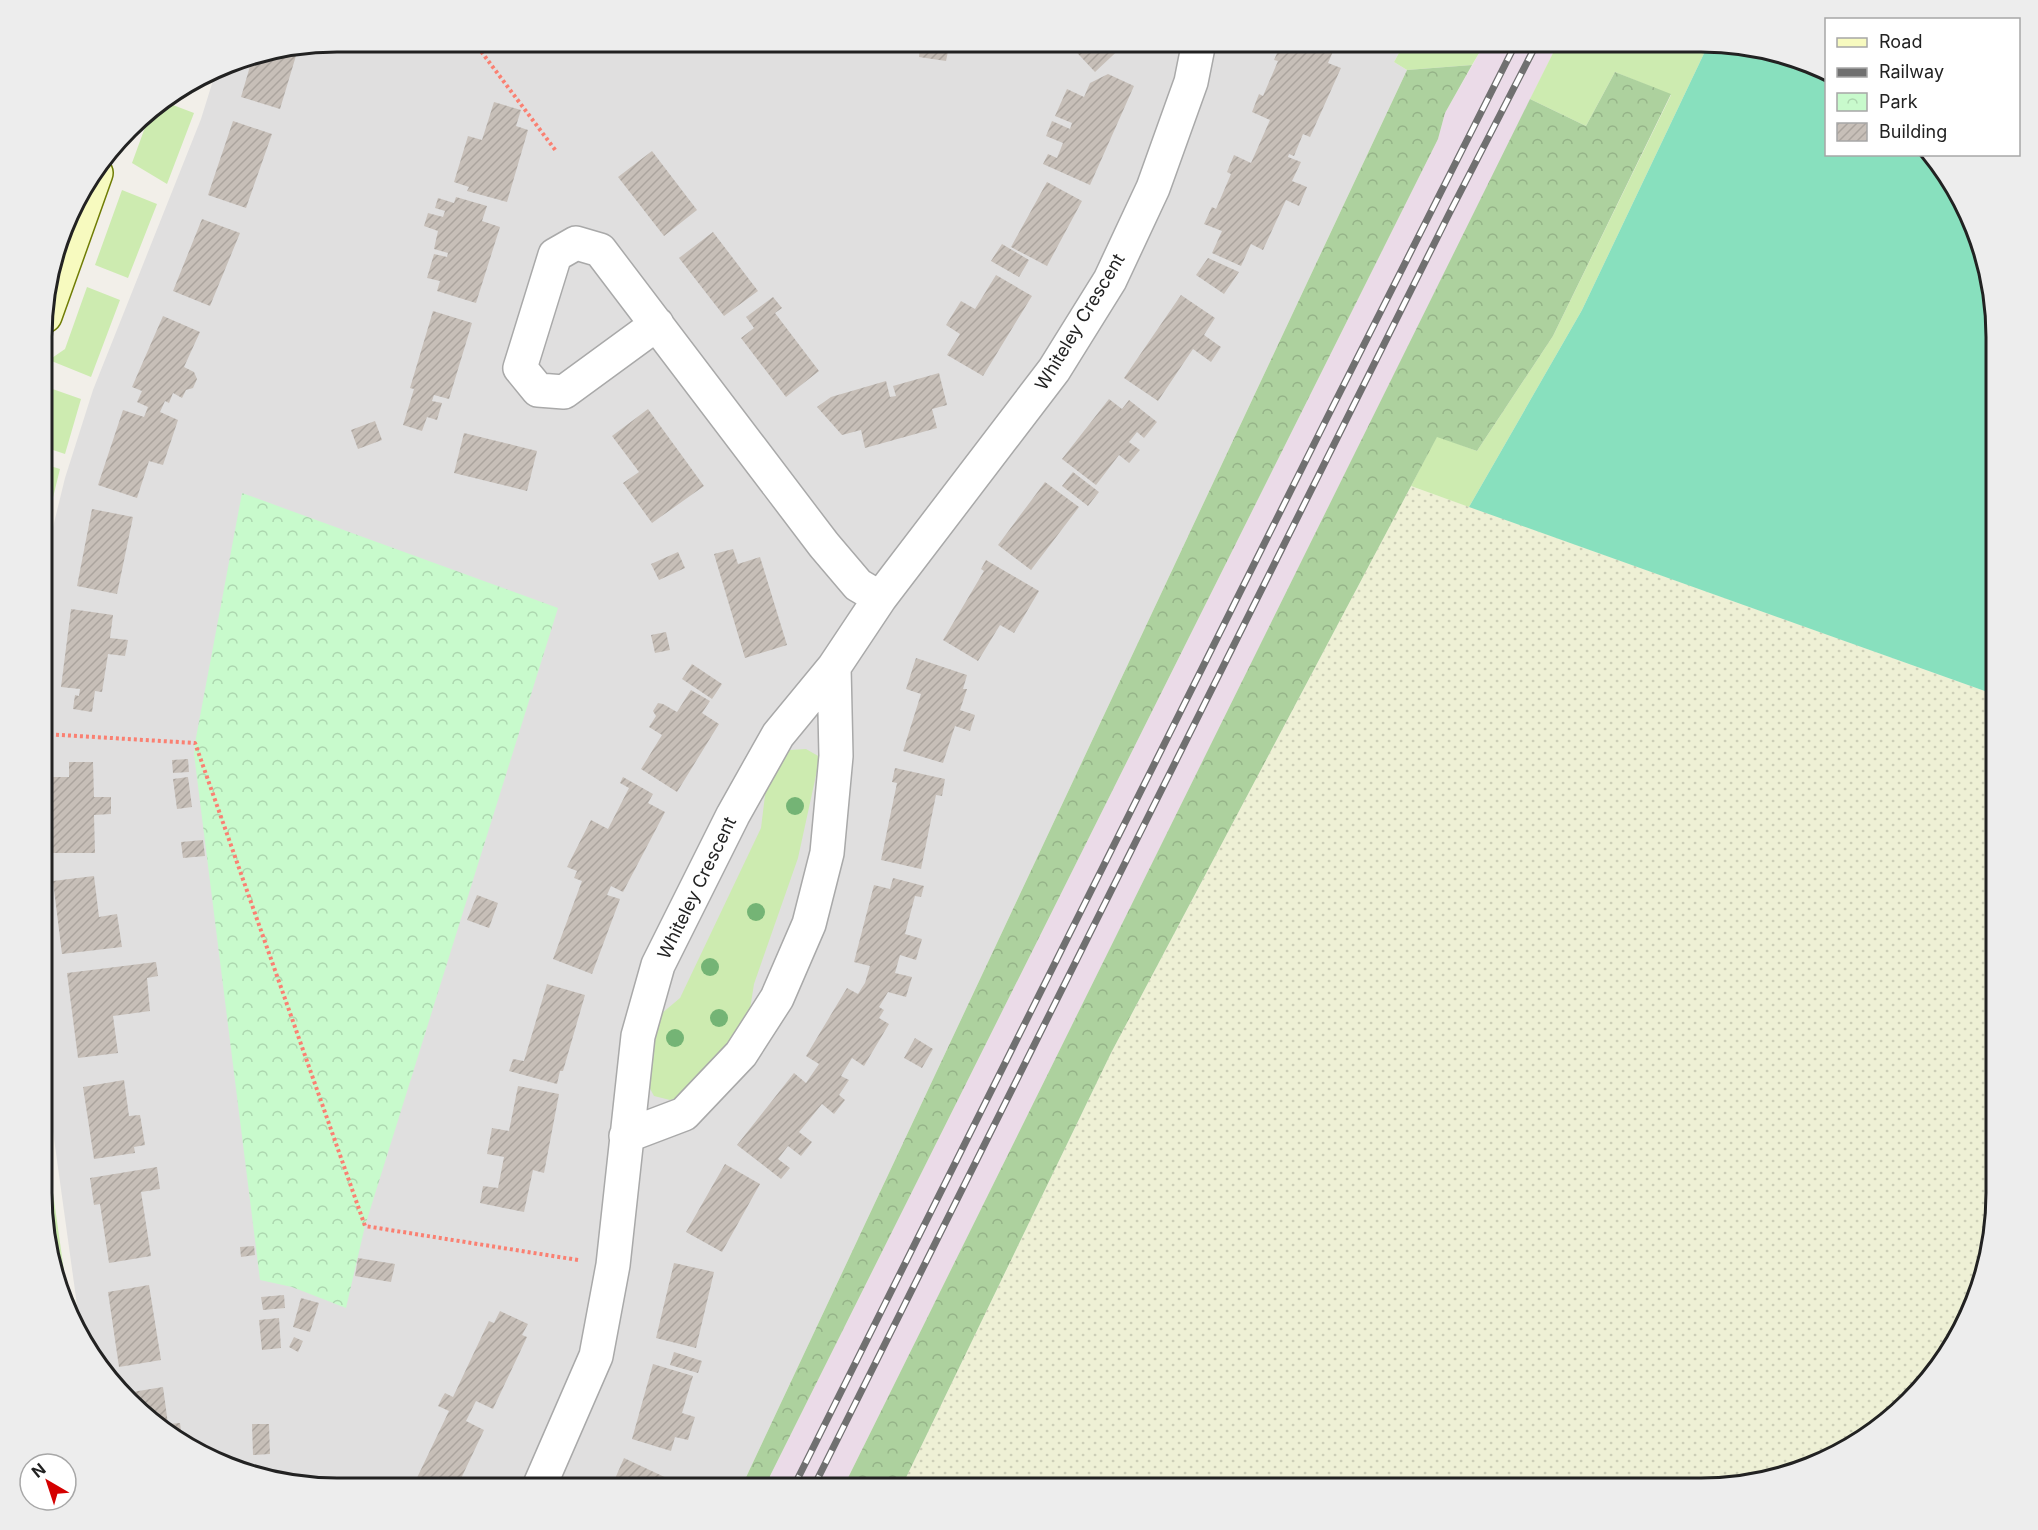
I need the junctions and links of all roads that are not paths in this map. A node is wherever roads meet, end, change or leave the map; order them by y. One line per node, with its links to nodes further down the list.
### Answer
1 (1197, 52): 5 (street, Whiteley Crescent)
2 (83, 210): 3 (street)
3 (60, 275)
4 (657, 324): 4 (street); 5 (street)
5 (880, 598): 6 (street, Whiteley Crescent)
6 (834, 667): 7 (street, Whiteley Crescent); 7 (street)
7 (626, 1136): 8 (street, Whiteley Crescent)
8 (543, 1478)

